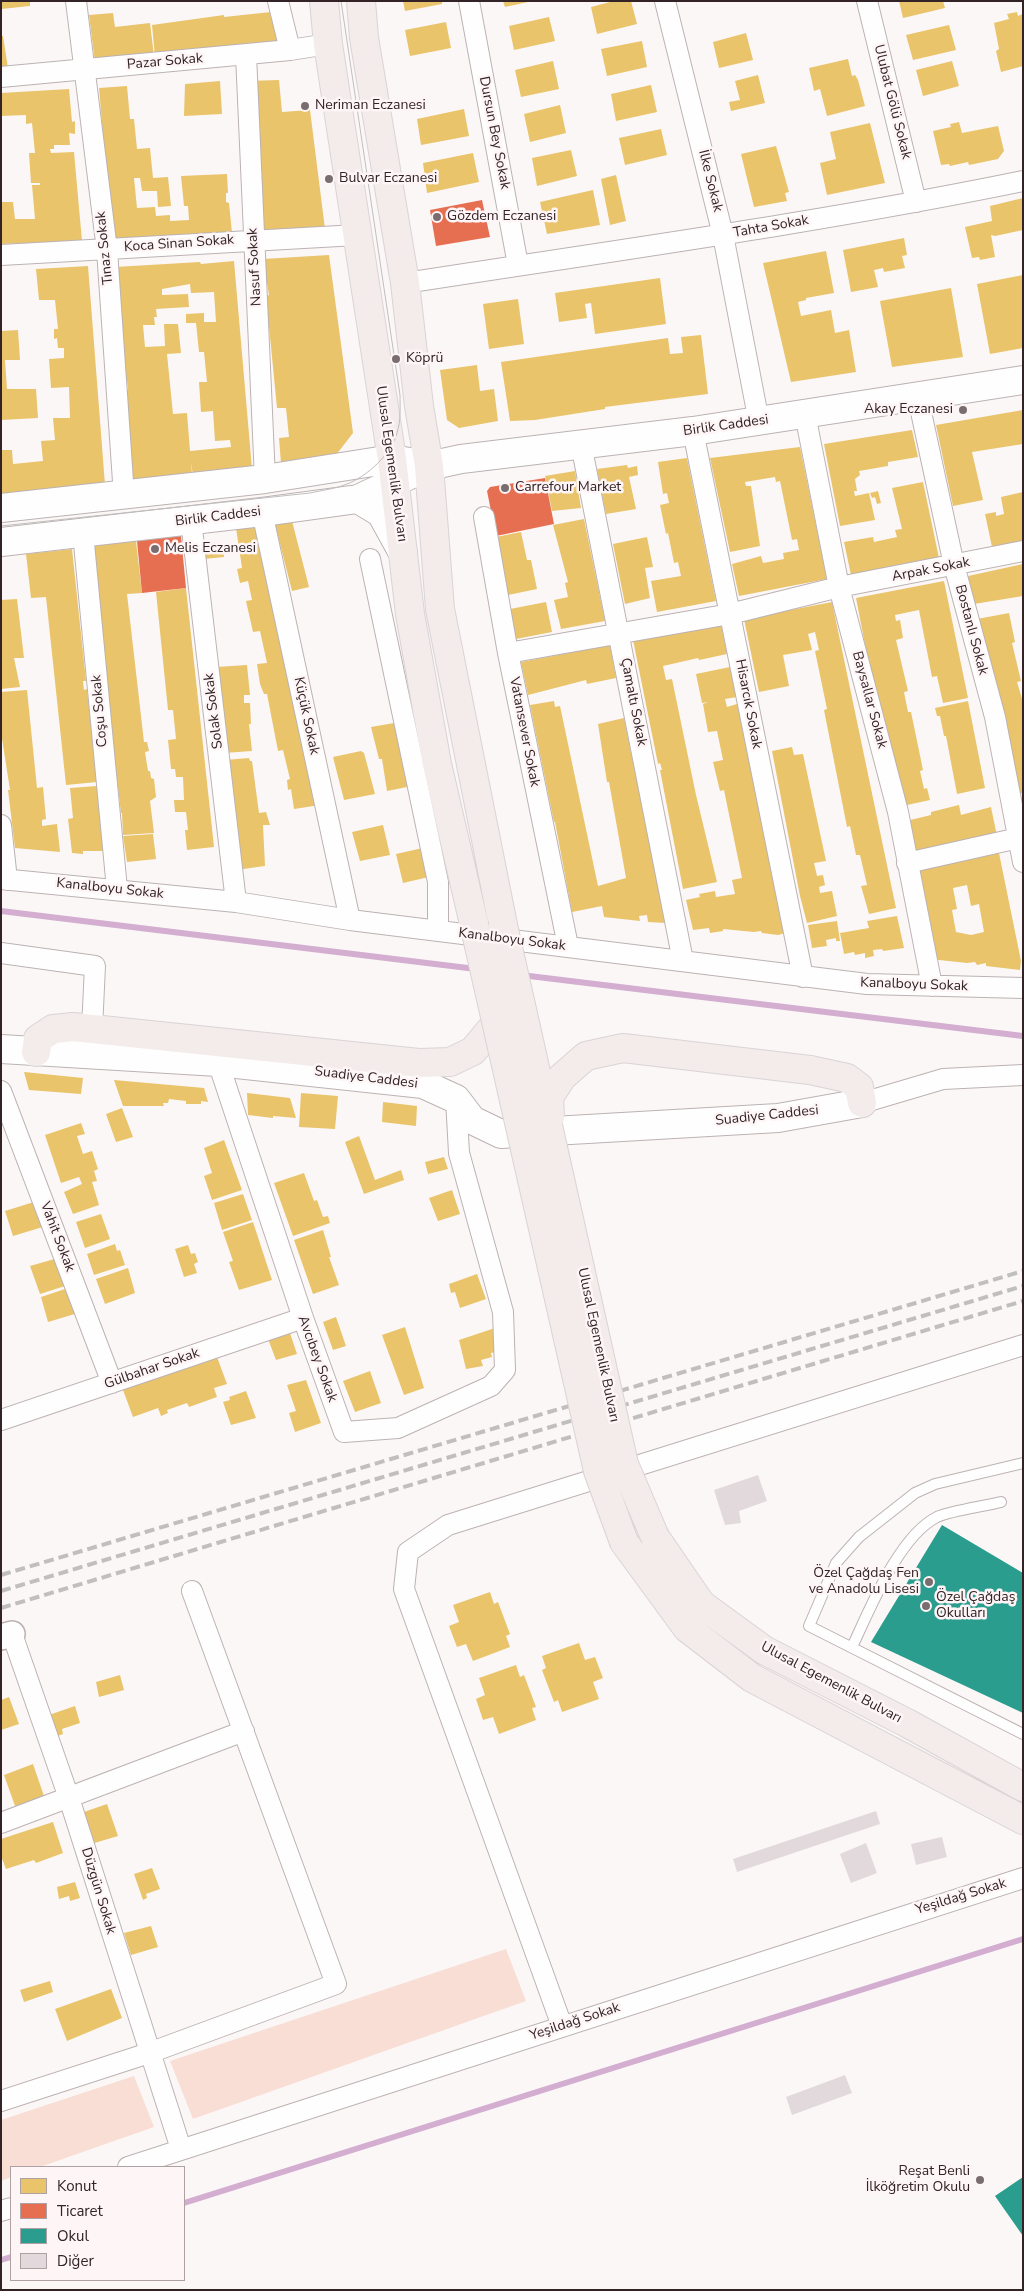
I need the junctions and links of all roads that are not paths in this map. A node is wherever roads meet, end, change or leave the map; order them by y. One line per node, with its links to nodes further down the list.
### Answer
1 (76, 1): 11 (street, Tınaz Sokak)
2 (278, 1): 9 (street)
3 (324, 1): 8 (main road, Ulusal Egemenlik Bulvarı)
4 (361, 1): 21 (main road)
5 (469, 1): 20 (street, Dursun Bey Sokak)
6 (665, 1): 16 (street, İlke Sokak)
7 (867, 1): 14 (street, Ulubat Gölü Sokak)
8 (328, 44): 9 (street, Pazar Sokak); 15 (main road, Ulusal Egemenlik Bulvarı)
9 (290, 50): 10 (street, Pazar Sokak)
10 (246, 55): 11 (street, Pazar Sokak); 17 (street, Nasuf Sokak)
11 (83, 68): 12 (street, Pazar Sokak); 18 (street, Tınaz Sokak)
12 (1, 77)
13 (1023, 181): 14 (street, Tahta Sokak)
14 (916, 202): 16 (street, Tahta Sokak)
15 (357, 235): 17 (street, Koca Sinan Sokak); 29 (main road, Ulusal Egemenlik Bulvarı)
16 (723, 235): 20 (street, Tahta Sokak); 25 (street, İlke Sokak)
17 (254, 239): 18 (street, Koca Sinan Sokak); 30 (street, Nasuf Sokak)
18 (107, 250): 19 (street, Koca Sinan Sokak); 31 (street, Tınaz Sokak)
19 (1, 255)
20 (518, 265): 21 (street, Tahta Sokak)
21 (405, 283): 28 (main road)
22 (1023, 380): 23 (main road, Birlik Caddesi)
23 (918, 398): 24 (main road, Birlik Caddesi); 42 (street, Bostanlı Sokak)
24 (805, 414): 25 (main road, Birlik Caddesi); 43 (street, Baysallar Sokak)
25 (758, 422): 26 (main road, Birlik Caddesi)
26 (693, 431): 27 (main road, Birlik Caddesi); 44 (street, Hisarcık Sokak)
27 (581, 444): 28 (main road, Birlik Caddesi); 45 (street, Çamaltı Sokak)
28 (429, 466): 29 (main road, Birlik Caddesi); 71 (main road, bridge)
29 (393, 470): 30 (main road, Birlik Caddesi); 32 (main road, Birlik Caddesi); 40 (main road, Ulusal Egemenlik Bulvarı)
30 (265, 479): 31 (main road, Birlik Caddesi)
31 (124, 496): 33 (main road, Birlik Caddesi)
32 (358, 499): 34 (main road, Birlik Caddesi); 40 (main road)
33 (1, 508)
34 (262, 512): 36 (main road, Birlik Caddesi); 54 (street, Küçük Sokak)
35 (484, 517): 46 (street, Vatansever Sokak)
36 (191, 520): 37 (main road, Birlik Caddesi); 53 (street, Solak Sokak)
37 (83, 533): 38 (main road, Birlik Caddesi); 52 (street, Coşu Sokak)
38 (1, 542)
39 (1023, 551): 42 (street, Arpak Sokak)
40 (403, 552): 62 (main road, Ulusal Egemenlik Bulvarı, bridge)
41 (370, 559): 55 (street)
42 (954, 566): 43 (street, Arpak Sokak); 48 (street, Bostanlı Sokak)
43 (839, 587): 44 (street, Arpak Sokak); 50 (street, Baysallar Sokak)
44 (730, 614): 45 (street, Arpak Sokak); 59 (street, Hisarcık Sokak)
45 (619, 632): 46 (street, Arpak Sokak); 58 (street, Çamaltı Sokak)
46 (508, 653): 56 (street, Vatansever Sokak)
47 (1, 824): 51 (street)
48 (1021, 837): 49 (street, Bostanlı Sokak); 50 (street)
49 (1023, 862)
50 (906, 863): 60 (street, Baysallar Sokak)
51 (4, 880): 52 (street, Kanalboyu Sokak)
52 (117, 889): 53 (street, Kanalboyu Sokak)
53 (236, 902): 54 (street, Kanalboyu Sokak)
54 (350, 920): 55 (street, Kanalboyu Sokak)
55 (438, 931): 56 (street, Kanalboyu Sokak)
56 (568, 946): 58 (street, Kanalboyu Sokak)
57 (1, 953): 63 (street)
58 (683, 961): 59 (street, Kanalboyu Sokak)
59 (803, 977): 60 (street, Kanalboyu Sokak)
60 (932, 986): 61 (street, Kanalboyu Sokak)
61 (1023, 988)
62 (497, 1022): 63 (main road); 85 (main road, Ulusal Egemenlik Bulvarı, bridge)
63 (92, 1030): 65 (main road)
64 (1, 1049): 65 (main road, Suadiye Caddesi)
65 (36, 1052): 66 (main road, Suadiye Caddesi)
66 (218, 1062): 69 (main road, Suadiye Caddesi); 72 (street, Avcıbey Sokak)
67 (1023, 1075): 70 (street)
68 (1, 1091): 74 (street, Vahit Sokak)
69 (456, 1099): 70 (main road, Suadiye Caddesi); 72 (street, Avcıbey Sokak)
70 (862, 1103): 71 (main road, bridge)
71 (550, 1136): 83 (main road, Ulusal Egemenlik Bulvarı, bridge)
72 (303, 1318): 74 (street, Gülbahar Sokak)
73 (1023, 1345): 88 (street)
74 (112, 1382): 75 (street, Gülbahar Sokak)
75 (1, 1420)
76 (1023, 1463): 80 (lane)
77 (1001, 1502): 80 (lane)
78 (192, 1591): 81 (street)
79 (7, 1635): 84 (street, Düzgün Sokak)
80 (852, 1647): 82 (lane)
81 (244, 1731): 84 (street); 89 (street)
82 (1023, 1734)
83 (1023, 1787)
84 (69, 1798): 86 (street); 89 (street, Düzgün Sokak)
85 (1023, 1820)
86 (1, 1823)
87 (1023, 1878): 88 (street, Yeşildağ Sokak)
88 (562, 2026): 91 (street, Yeşildağ Sokak)
89 (149, 2053): 90 (street); 91 (street, Düzgün Sokak)
90 (1, 2101)
91 (181, 2149): 92 (street, Yeşildağ Sokak)
92 (131, 2166)

